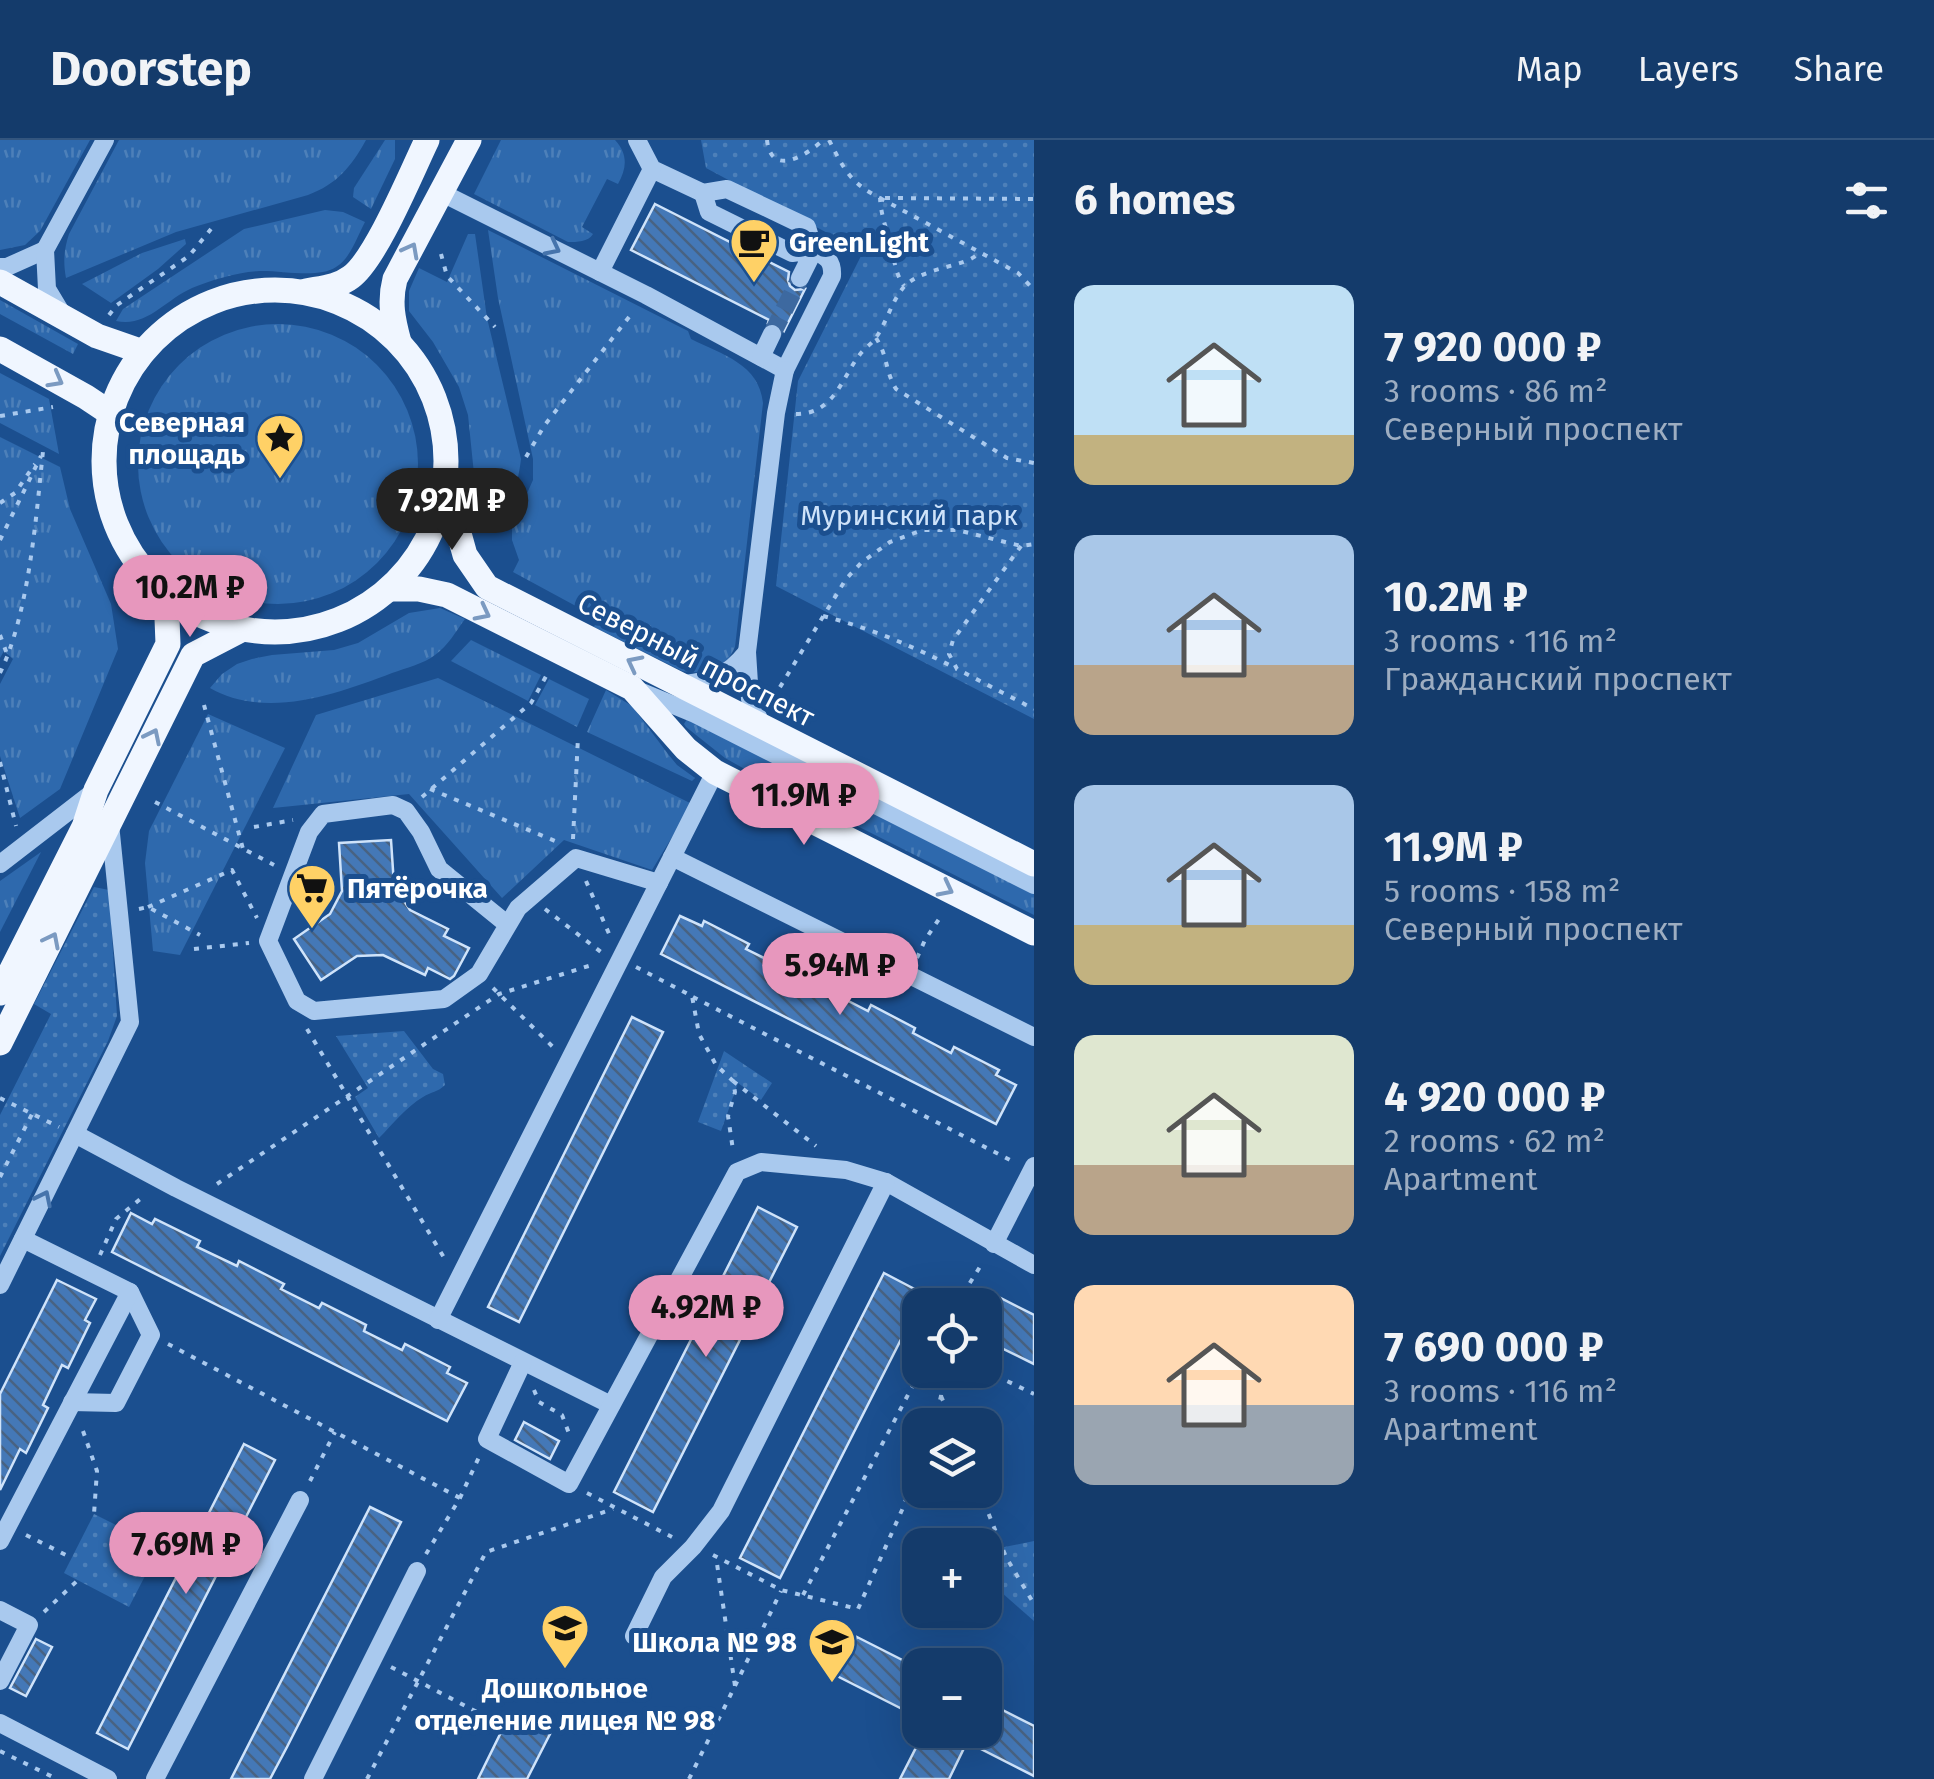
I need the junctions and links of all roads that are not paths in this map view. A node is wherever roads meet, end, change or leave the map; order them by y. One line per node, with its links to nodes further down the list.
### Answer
1 (105, 140): 10 (street)
2 (408, 140): 6 (street)
3 (427, 140): 6 (main road)
4 (469, 140): 8 (main road)
5 (637, 140): 7 (street)
6 (414, 166): 16 (main road)
7 (652, 170): 9 (street); 13 (street)
8 (442, 193): 13 (street, one-way to 13); 19 (main road, one-way to 8)
9 (704, 194): 11 (street); 11 (street)
10 (45, 250): 12 (street); 17 (street)
11 (814, 250): 14 (street); 23 (street)
12 (0, 267)
13 (600, 272): 22 (street)
14 (800, 278)
15 (0, 282): 17 (main road)
16 (302, 292): 19 (main road); 21 (main road)
17 (64, 318): 21 (main road)
18 (772, 334): 22 (street)
19 (399, 342): 25 (main road)
20 (0, 349): 24 (main road, one-way to 24)
21 (143, 352): 24 (main road)
22 (761, 357): 23 (street)
23 (786, 370): 29 (street)
24 (110, 414): 27 (main road)
25 (445, 483): 26 (main road); 30 (main road, Северный проспект, one-way to 25)
26 (391, 589): 28 (main road); 31 (main road, Северный проспект, one-way to 31)
27 (166, 593): 28 (main road); 34 (main road)
28 (242, 629): 35 (main road, one-way to 28)
29 (746, 652): 30 (street); 32 (street)
30 (679, 685): 32 (main road, Северный проспект)
31 (632, 688): 33 (main road, Северный проспект); 40 (street, Северный проспект)
32 (762, 726): 38 (main road, Северный проспект)
33 (715, 772): 36 (street); 42 (main road, Северный проспект, one-way to 42)
34 (96, 790): 37 (street); 43 (main road)
35 (110, 824): 45 (main road, one-way to 35); 46 (street)
36 (672, 857): 39 (street); 44 (street)
37 (0, 864)
38 (1034, 864)
39 (659, 883): 41 (street); 54 (street)
40 (1034, 885)
41 (508, 925): 41 (street)
42 (1034, 933)
43 (0, 992)
44 (1034, 1037)
45 (0, 1043)
46 (69, 1132): 49 (street, one-way to 46); 54 (street)
47 (1033, 1168): 50 (street)
48 (886, 1182): 50 (street); 57 (street); 62 (street)
49 (24, 1239): 52 (street); 53 (street)
50 (994, 1244): 51 (street)
51 (1034, 1265)
52 (0, 1285)
53 (130, 1292): 56 (street); 56 (street)
54 (438, 1320): 55 (street)
55 (523, 1362): 57 (street); 57 (street)
56 (72, 1402): 59 (street)
57 (611, 1406)
58 (300, 1500): 66 (street)
59 (4, 1534)
60 (416, 1571): 67 (street)
61 (0, 1610): 63 (street)
62 (634, 1636)
63 (0, 1681)
64 (0, 1723): 65 (street)
65 (108, 1779)
66 (155, 1779)
67 (313, 1779)

